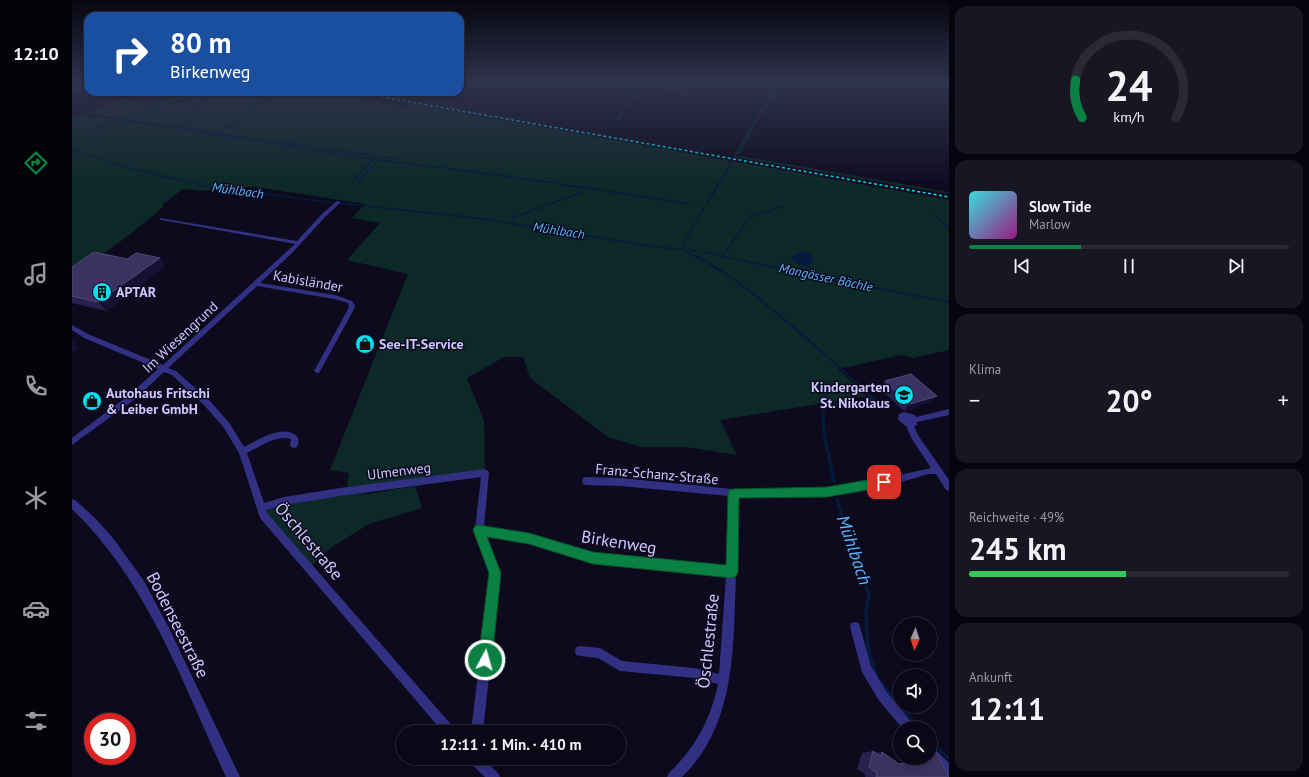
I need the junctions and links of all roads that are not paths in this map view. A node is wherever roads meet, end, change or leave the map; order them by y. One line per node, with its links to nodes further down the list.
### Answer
1 (338, 203): 3 (street, Im Wiesengrund)
2 (162, 219): 3 (street)
3 (299, 243): 4 (street, Im Wiesengrund)
4 (256, 284): 6 (street, Im Wiesengrund); 7 (street, Kabisländer)
5 (72, 327): 6 (street, Öschlestraße)
6 (164, 368): 9 (street, Im Wiesengrund); 11 (street, Öschlestraße)
7 (317, 370)
8 (949, 412): 12 (street)
9 (72, 442)
10 (294, 445): 11 (street)
11 (243, 452): 17 (street, Öschlestraße)
12 (939, 471): 14 (street); 15 (street, Franz-Schanz-Straße)
13 (586, 481): 15 (street, Franz-Schanz-Straße)
14 (949, 487)
15 (733, 494): 19 (street, Öschlestraße)
16 (72, 503): 29 (street, Bodenseestraße)
17 (261, 508): 18 (street, Ulmenweg); 24 (street, Öschlestraße)
18 (479, 530): 19 (street, Birkenweg); 25 (street)
19 (732, 572): 22 (street, Öschlestraße)
20 (854, 627): 23 (street)
21 (580, 651): 22 (street)
22 (724, 680): 31 (street, Öschlestraße)
23 (902, 721)
24 (444, 725)
25 (478, 725)
26 (937, 759): 28 (street)
27 (481, 765): 30 (street)
28 (949, 772)
29 (234, 777)
30 (494, 777)
31 (673, 777)

